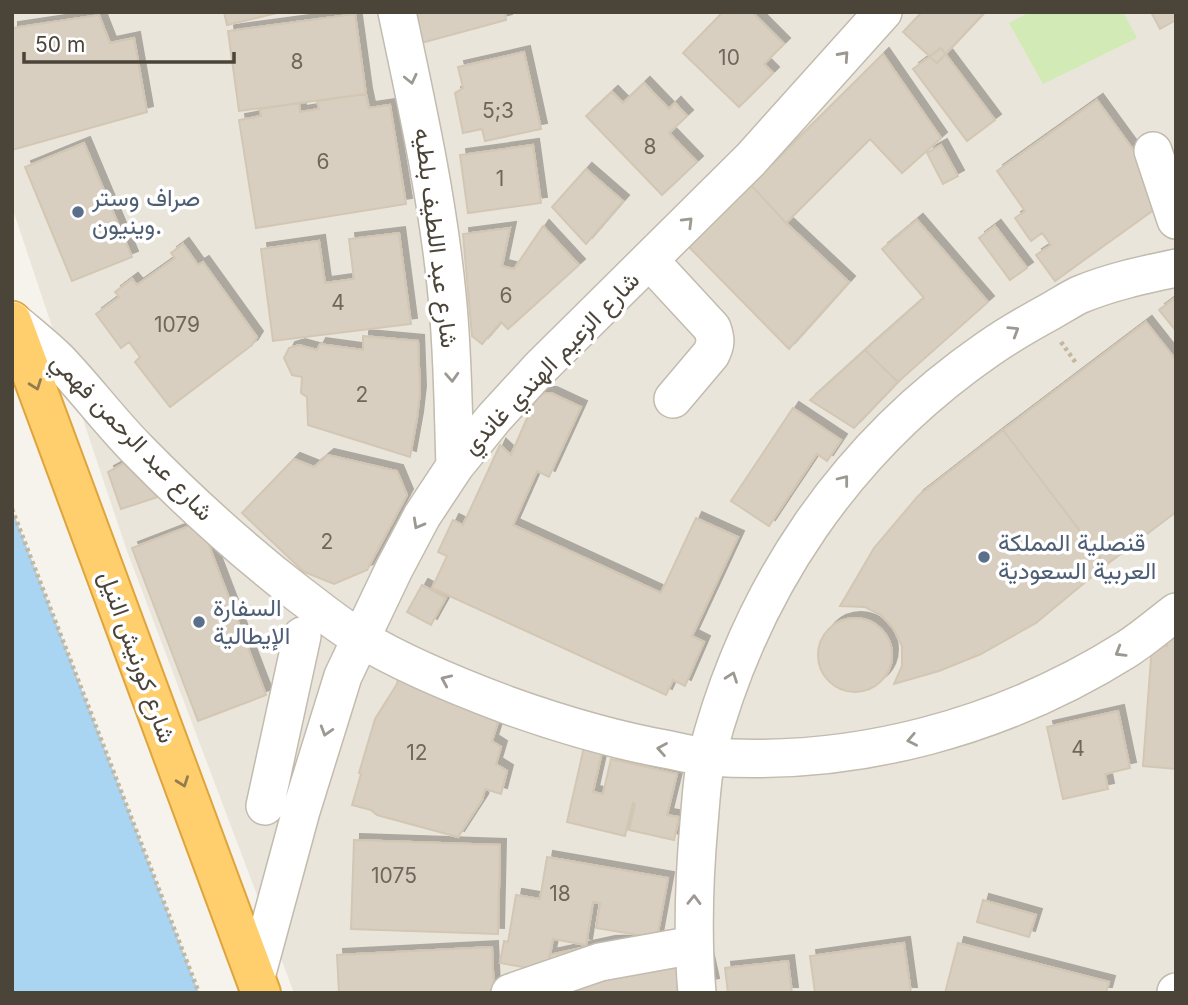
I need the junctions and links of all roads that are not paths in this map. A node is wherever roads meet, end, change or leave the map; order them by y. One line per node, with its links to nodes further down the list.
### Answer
1 (397, 12): 9 (street, شارع عبد اللطيف بلطيه, one-way to 9)
2 (883, 12): 5 (street, شارع الزعيم الهندي غاندي, one-way to 2)
3 (1153, 151): 4 (street)
4 (1176, 220)
5 (650, 261): 8 (street); 9 (street, شارع الزعيم الهندي غاندي)
6 (1176, 268): 13 (street, one-way to 6)
7 (12, 321): 11 (street, شارع عبد الرحمن فهمي); 16 (highway, شارع كورنيش النيل, one-way to 16)
8 (673, 399)
9 (454, 466): 11 (street, شارع الزعيم الهندي غاندي, one-way to 11)
10 (1176, 612): 13 (street, شارع عبد الرحمن فهمي, one-way to 13)
11 (360, 638): 12 (street, شارع الزعيم الهندي غاندي); 13 (street, شارع عبد الرحمن فهمي, one-way to 11)
12 (343, 676): 14 (street); 16 (street, شارع الزعيم الهندي غاندي, one-way to 16)
13 (706, 757): 15 (street, one-way to 13)
14 (265, 806)
15 (694, 945): 17 (street); 18 (street)
16 (258, 985)
17 (510, 993)
18 (697, 993)

